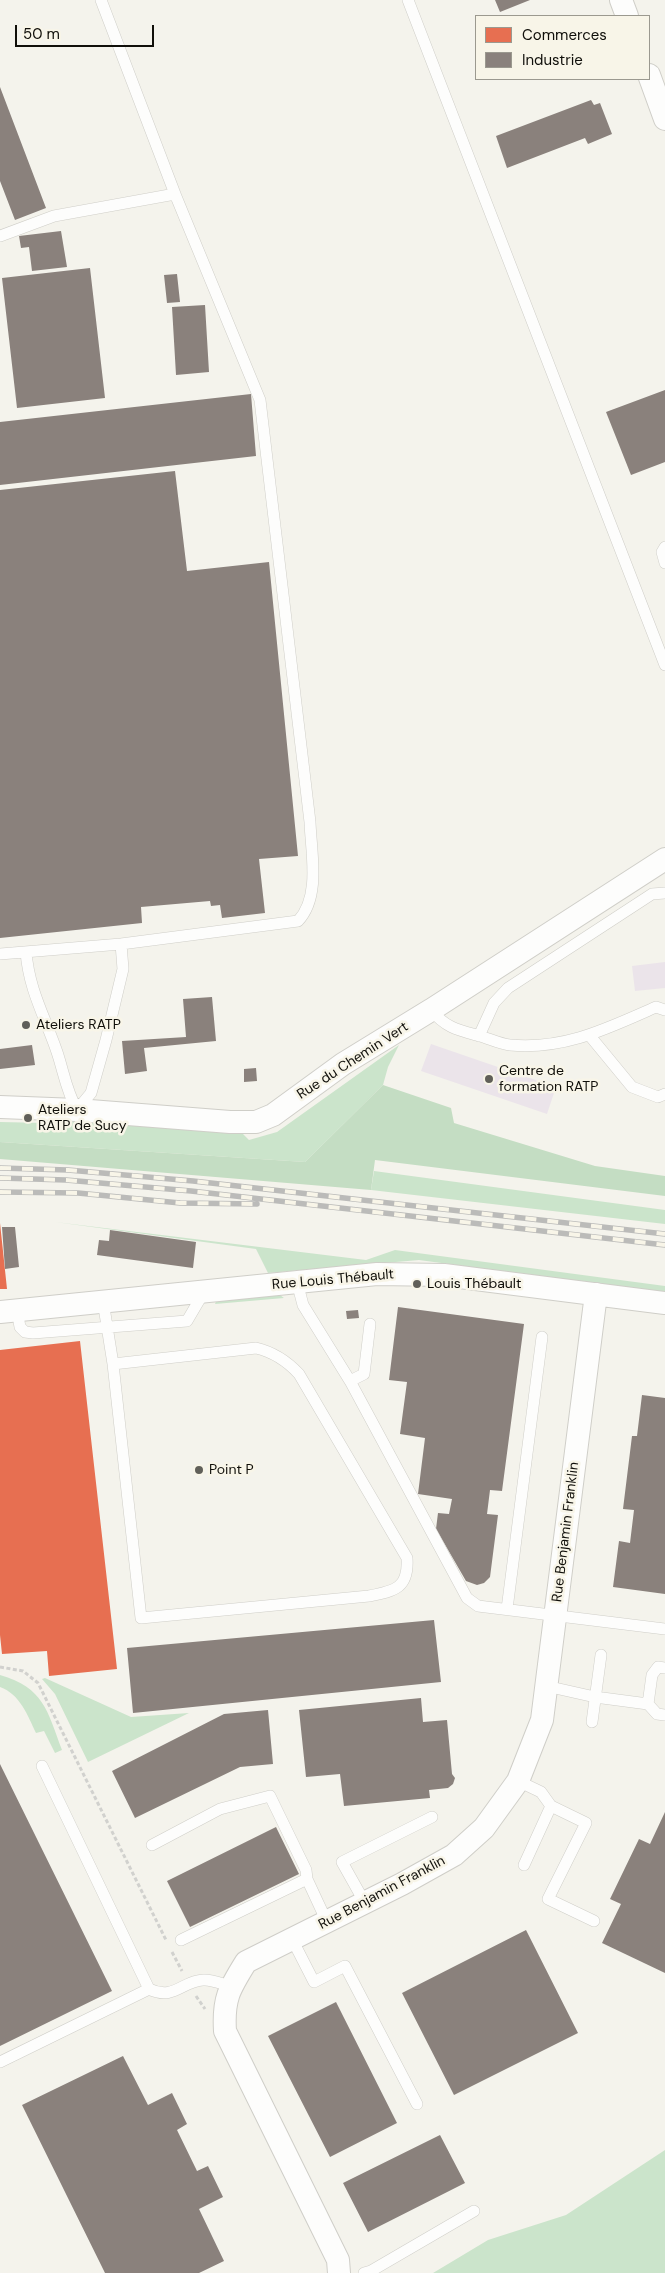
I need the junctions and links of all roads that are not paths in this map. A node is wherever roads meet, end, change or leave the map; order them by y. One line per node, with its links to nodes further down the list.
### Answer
1 (101, 0): 5 (lane)
2 (408, 0): 9 (lane)
3 (650, 78): 4 (street)
4 (665, 119)
5 (175, 194): 6 (lane); 12 (lane)
6 (0, 236)
7 (665, 546): 8 (lane)
8 (665, 563)
9 (665, 665)
10 (665, 859): 15 (street, Rue du Chemin Vert)
11 (665, 893): 17 (lane)
12 (121, 944): 13 (lane); 21 (lane)
13 (26, 952): 14 (lane); 21 (lane)
14 (0, 954)
15 (432, 1010): 17 (lane); 21 (street, Rue du Chemin Vert)
16 (665, 1010): 18 (lane)
17 (479, 1036): 18 (lane)
18 (590, 1036): 19 (lane)
19 (665, 1094)
20 (0, 1107): 21 (street, Rue du Chemin Vert)
21 (77, 1110)
22 (297, 1282): 23 (street, Rue Louis Thébault); 24 (street, Rue Louis Thébault); 32 (lane)
23 (205, 1291): 25 (street, Rue Louis Thébault); 29 (lane)
24 (596, 1294): 26 (street, Rue Louis Thébault); 34 (street, Rue Benjamin Franklin)
25 (103, 1301): 27 (street, Rue Louis Thébault); 29 (lane)
26 (665, 1303)
27 (9, 1311): 29 (lane)
28 (370, 1324): 32 (lane)
29 (108, 1328): 31 (lane)
30 (542, 1337): 33 (lane)
31 (113, 1364): 31 (lane)
32 (350, 1381): 33 (lane)
33 (507, 1609): 34 (lane)
34 (555, 1614): 35 (lane); 38 (street, Rue Benjamin Franklin)
35 (665, 1629)
36 (601, 1655): 39 (lane)
37 (665, 1668): 40 (lane)
38 (546, 1686): 39 (lane); 44 (street, Rue Benjamin Franklin)
39 (595, 1697): 40 (lane); 42 (lane)
40 (648, 1704): 41 (lane)
41 (665, 1715)
42 (592, 1722)
43 (42, 1766): 56 (lane)
44 (518, 1781): 45 (lane); 50 (street, Rue Benjamin Franklin)
45 (552, 1806): 48 (lane); 51 (lane)
46 (432, 1817): 50 (lane)
47 (152, 1844): 49 (lane)
48 (524, 1865)
49 (307, 1879): 52 (lane); 53 (lane)
50 (365, 1903): 52 (street, Rue Benjamin Franklin)
51 (594, 1921)
52 (327, 1922): 54 (street, Rue Benjamin Franklin)
53 (181, 1940)
54 (292, 1940): 55 (street, Rue Benjamin Franklin); 58 (lane)
55 (230, 1986): 56 (lane); 60 (street, Rue Benjamin Franklin)
56 (149, 1989): 57 (lane)
57 (0, 2062)
58 (417, 2104)
59 (474, 2211): 61 (lane)
60 (339, 2273)
61 (364, 2273)

